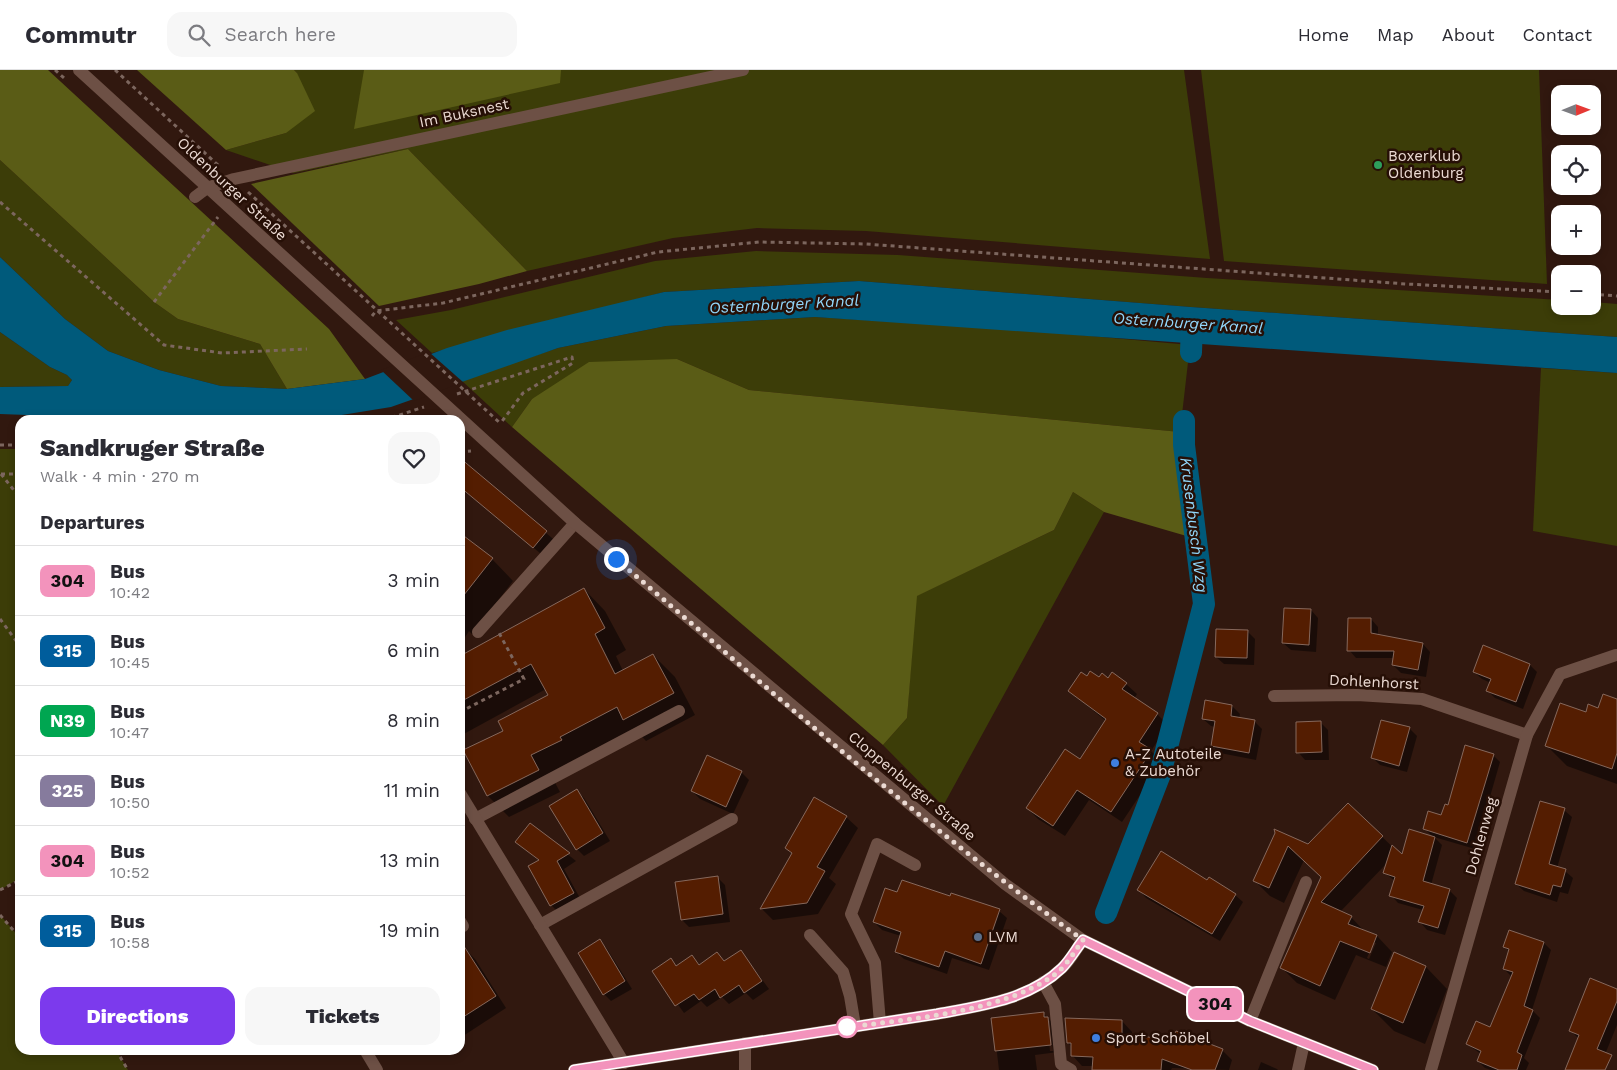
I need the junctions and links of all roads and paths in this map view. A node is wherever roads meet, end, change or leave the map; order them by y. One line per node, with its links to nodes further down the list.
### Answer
1 (79, 70): 3 (main road, Oldenburger Straße)
2 (743, 70): 3 (main road, Im Buksnest)
3 (207, 188): 4 (main road, Im Buksnest); 16 (main road, Oldenburger Straße)
4 (195, 197)
5 (0, 202): 11 (path)
6 (218, 217): 10 (path)
7 (1551, 292): 12 (path)
8 (1601, 295): 9 (path)
9 (1617, 296)
10 (154, 302)
11 (308, 349)
12 (464, 391)
13 (464, 391): 14 (path)
14 (464, 391)
15 (464, 391): 16 (path)
16 (440, 401): 17 (path); 18 (main road, Cloppenburger Straße)
17 (405, 415)
18 (455, 415)
19 (465, 424): 27 (main road, Cloppenburger Straße)
20 (0, 446): 21 (path)
21 (15, 446)
22 (473, 451): 23 (path)
23 (465, 452)
24 (0, 474): 25 (path); 26 (path)
25 (15, 474)
26 (15, 492)
27 (575, 523): 28 (main road); 48 (main road, Cloppenburger Straße)
28 (491, 618): 30 (main road); 34 (path)
29 (0, 619): 31 (path)
30 (478, 632)
31 (15, 639)
32 (1616, 655): 36 (main road, Dohlenweg)
33 (1274, 696): 36 (main road, Dohlenhorst)
34 (465, 709)
35 (679, 711): 38 (main road)
36 (1527, 735): 65 (main road, Dohlenweg)
37 (465, 801): 38 (main road)
38 (476, 819): 45 (main road)
39 (732, 819): 45 (main road)
40 (915, 865): 51 (main road)
41 (15, 882): 43 (path)
42 (1306, 882): 50 (main road)
43 (0, 890)
44 (0, 915): 46 (path)
45 (540, 925): 57 (main road)
46 (15, 932)
47 (810, 935): 52 (main road)
48 (1083, 940): 49 (main road); 50 (main road, Cloppenburger Straße)
49 (1043, 982): 51 (main road); 62 (main road)
50 (1250, 1021): 54 (main road, Cloppenburger Straße)
51 (880, 1023): 52 (main road)
52 (855, 1026): 53 (main road)
53 (745, 1043): 57 (main road); 61 (main road)
54 (1304, 1043): 63 (main road); 64 (main road, Cloppenburger Straße)
55 (119, 1055): 58 (path)
56 (368, 1055): 59 (main road)
57 (624, 1063): 60 (main road)
58 (128, 1070)
59 (377, 1070)
60 (574, 1070)
61 (745, 1070)
62 (1071, 1070)
63 (1298, 1070)
64 (1373, 1070)
65 (1431, 1070)

